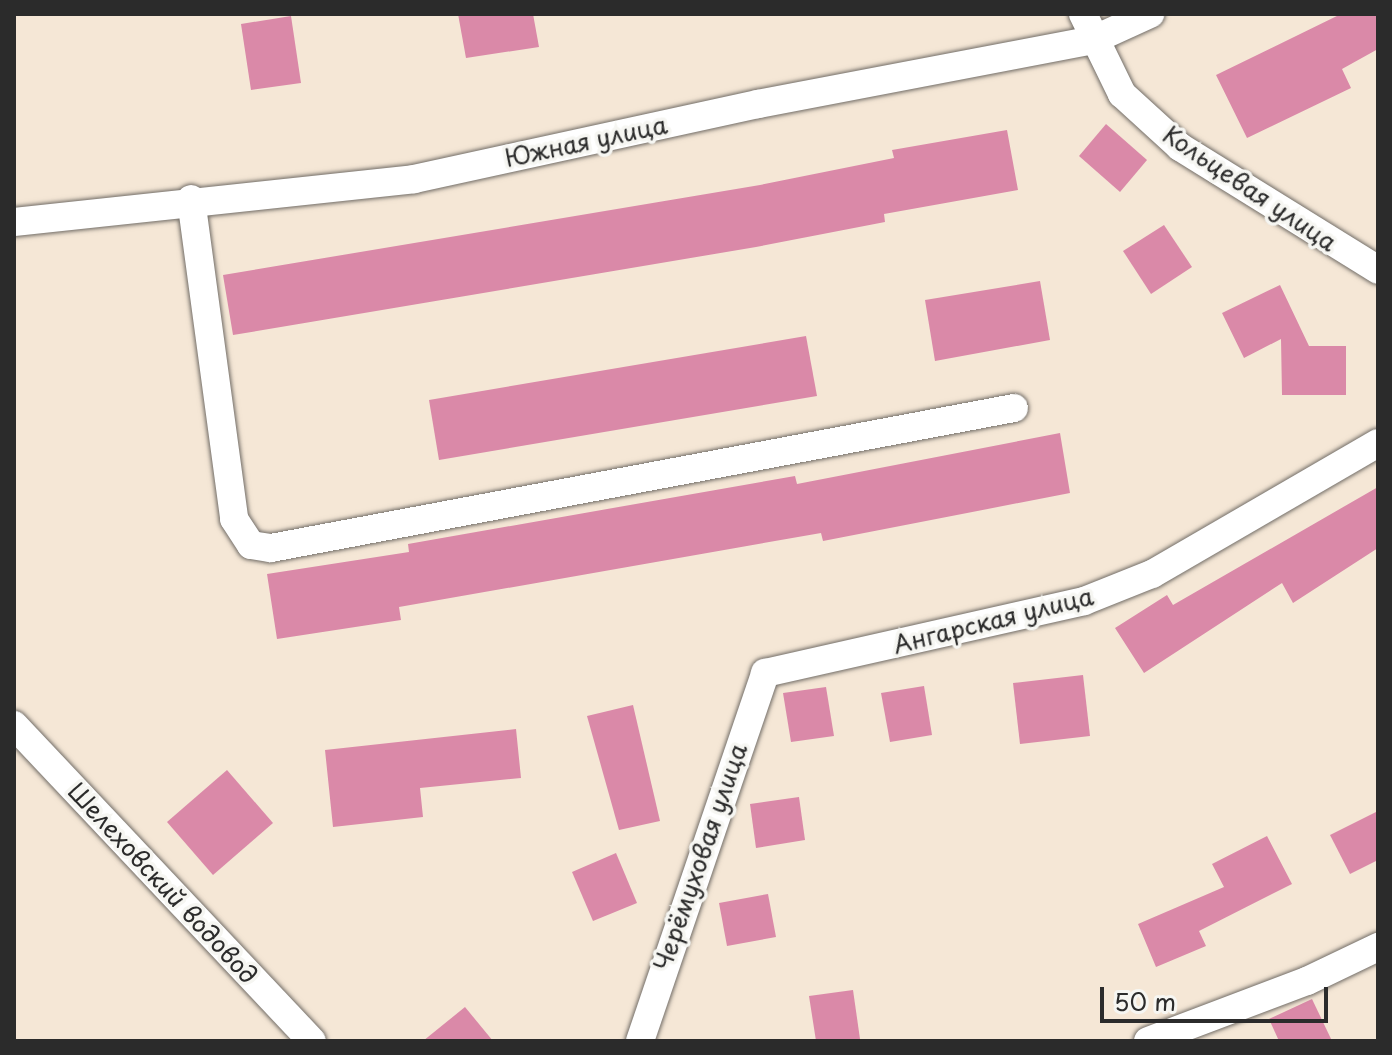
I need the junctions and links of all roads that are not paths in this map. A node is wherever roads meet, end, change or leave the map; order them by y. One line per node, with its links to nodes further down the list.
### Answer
1 (1150, 14): 2 (street, Южная улица)
2 (1088, 27): 3 (street, Южная улица); 5 (street, Кольцевая улица)
3 (191, 199): 4 (street, Южная улица); 6 (street)
4 (14, 222)
5 (1378, 270)
6 (1014, 408)
7 (1378, 443): 8 (street, Ангарская улица)
8 (765, 673): 12 (street, Черёмуховая улица)
9 (14, 725): 11 (street, Шелеховский водовод)
10 (1378, 947): 13 (street)
11 (312, 1041)
12 (640, 1041)
13 (1148, 1041)

